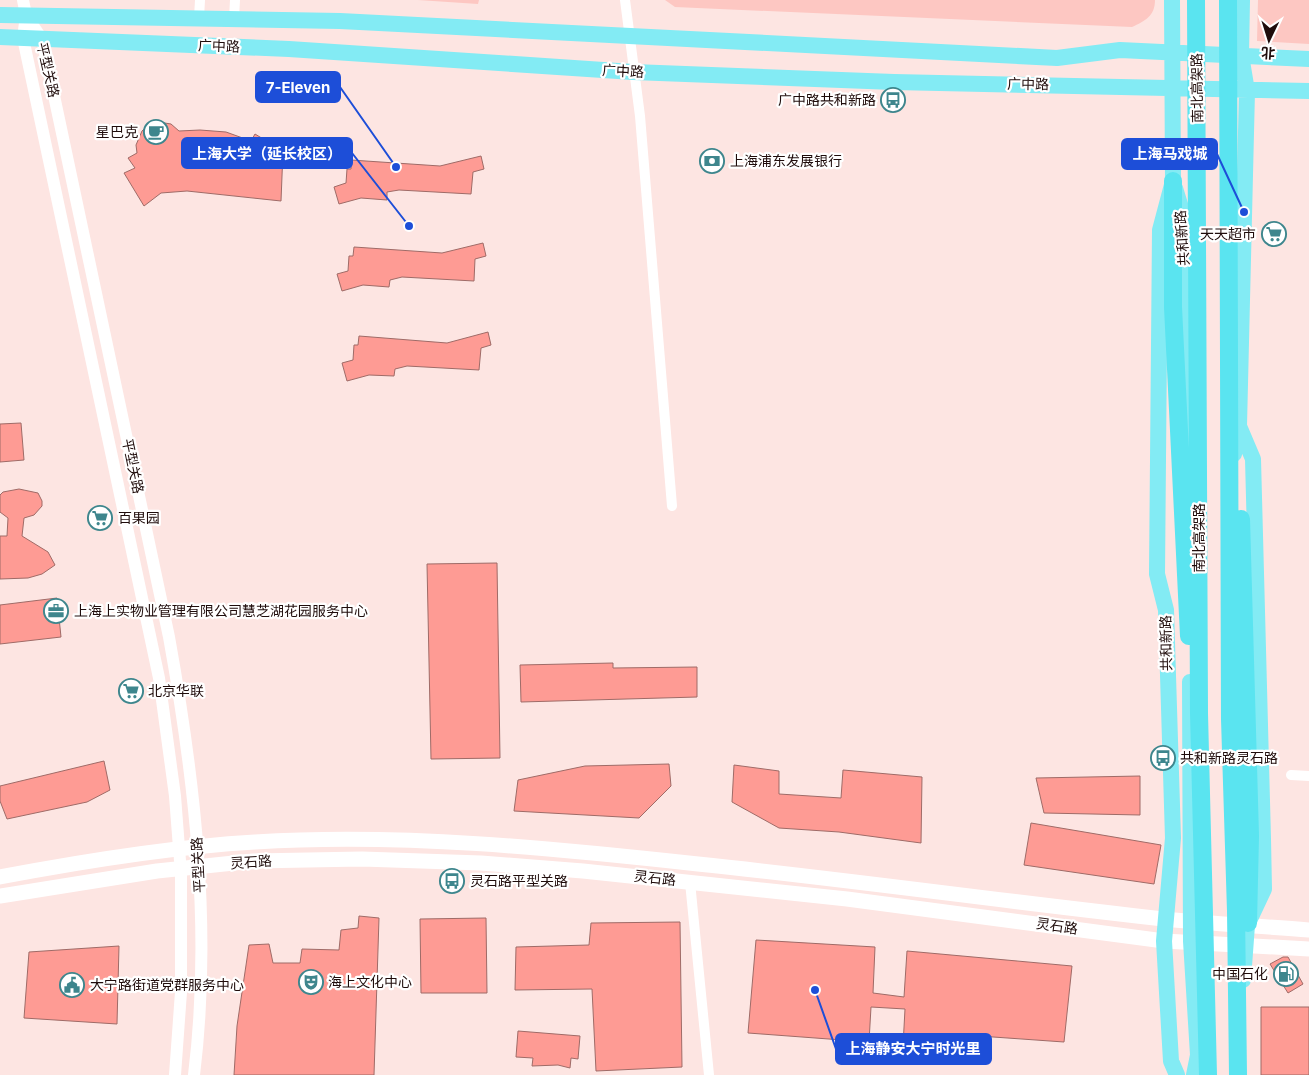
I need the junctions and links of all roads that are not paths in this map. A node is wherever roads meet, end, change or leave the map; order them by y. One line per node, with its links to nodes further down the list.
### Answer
1 (200, 0): 10 (street)
2 (235, 0): 11 (street)
3 (624, 0): 12 (street)
4 (1172, 0): 16 (main road, 共和新路)
5 (1196, 0): 28 (highway, 南北高架路)
6 (1228, 0): 48 (highway)
7 (1242, 0): 17 (main road)
8 (24, 7): 9 (main road, 广中路); 10 (main road, 广中路); 14 (street, 平型关路); 15 (street, 平型关路)
9 (0, 14)
10 (199, 18): 11 (main road, 广中路)
11 (234, 19): 12 (main road, 广中路)
12 (628, 36): 16 (main road, 广中路); 19 (street)
13 (0, 37): 14 (main road, 广中路)
14 (23, 38): 15 (main road, 广中路); 34 (street, 平型关路)
15 (42, 38): 19 (main road, 广中路); 33 (street, 平型关路)
16 (1173, 52): 17 (main road, 广中路); 20 (main road, 共和新路)
17 (1241, 54): 18 (main road, 广中路); 21 (main road)
18 (1309, 59)
19 (633, 72): 20 (main road, 广中路); 25 (street)
20 (1174, 88): 21 (main road, 广中路); 23 (main road, 共和新路)
21 (1247, 90): 22 (main road, 广中路); 24 (main road)
22 (1309, 91)
23 (1173, 181): 26 (main road, 共和新路); 27 (main road, 共和新路); 28 (highway)
24 (1239, 426): 42 (main road); 42 (main road); 48 (highway)
25 (672, 506)
26 (1166, 610): 27 (main road); 30 (main road, 共和新路)
27 (1191, 643): 29 (main road, 共和新路)
28 (1199, 714): 54 (highway, 南北高架路)
29 (1190, 737): 30 (main road); 41 (main road, 共和新路)
30 (1170, 770): 40 (main road, 共和新路)
31 (1291, 775): 32 (street)
32 (1309, 776)
33 (197, 848): 34 (main road, 灵石路); 35 (street, 平型关路); 40 (main road, 灵石路)
34 (179, 849): 36 (street, 平型关路); 37 (main road, 灵石路)
35 (199, 867): 36 (main road, 灵石路); 38 (main road, 灵石路); 50 (street, 平型关路)
36 (180, 868): 39 (main road, 灵石路); 49 (street, 平型关路)
37 (0, 877)
38 (690, 882): 44 (main road, 灵石路); 51 (street)
39 (0, 896)
40 (1165, 919): 41 (main road, 灵石路); 44 (main road, 共和新路)
41 (1190, 921): 42 (main road, 灵石路); 45 (main road, 共和新路)
42 (1247, 925): 43 (main road, 灵石路); 46 (main road)
43 (1309, 930)
44 (1164, 940): 45 (main road, 灵石路); 52 (main road, 共和新路)
45 (1191, 942): 46 (main road, 灵石路); 53 (main road, 共和新路)
46 (1247, 945): 47 (main road, 灵石路); 48 (main road)
47 (1309, 949)
48 (1237, 1070)
49 (175, 1075)
50 (194, 1075)
51 (709, 1075)
52 (1176, 1075)
53 (1194, 1075)
54 (1208, 1075)

